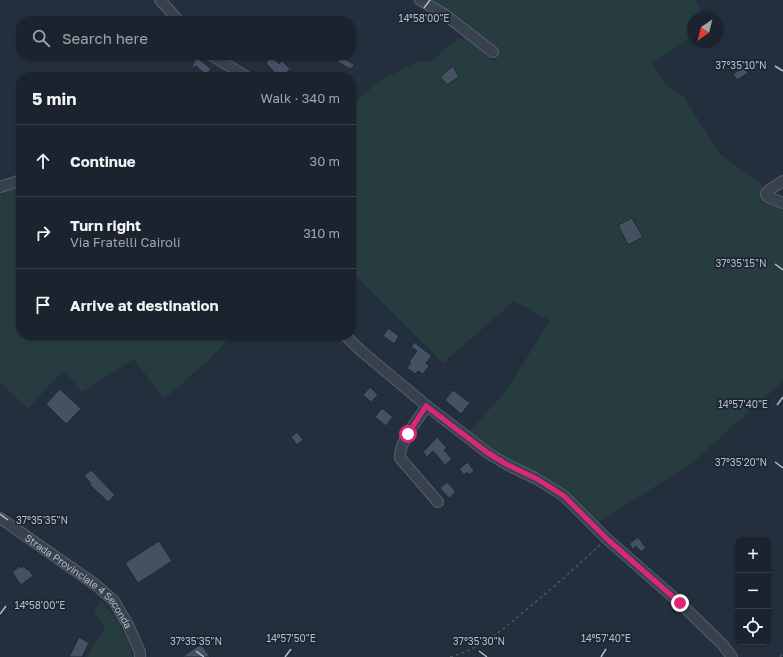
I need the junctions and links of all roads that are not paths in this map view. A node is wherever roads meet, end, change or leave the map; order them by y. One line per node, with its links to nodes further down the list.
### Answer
1 (160, 0): 3 (street)
2 (420, 0): 4 (street)
3 (175, 16)
4 (492, 52)
5 (219, 60): 6 (street)
6 (239, 72)
7 (783, 181): 10 (street)
8 (16, 182): 9 (street)
9 (0, 187)
10 (783, 203)
11 (350, 340): 12 (street)
12 (426, 406): 13 (street); 16 (street)
13 (438, 502)
14 (0, 518): 15 (street, Strada Provinciale 4 Seconda)
15 (140, 657)
16 (732, 657)

